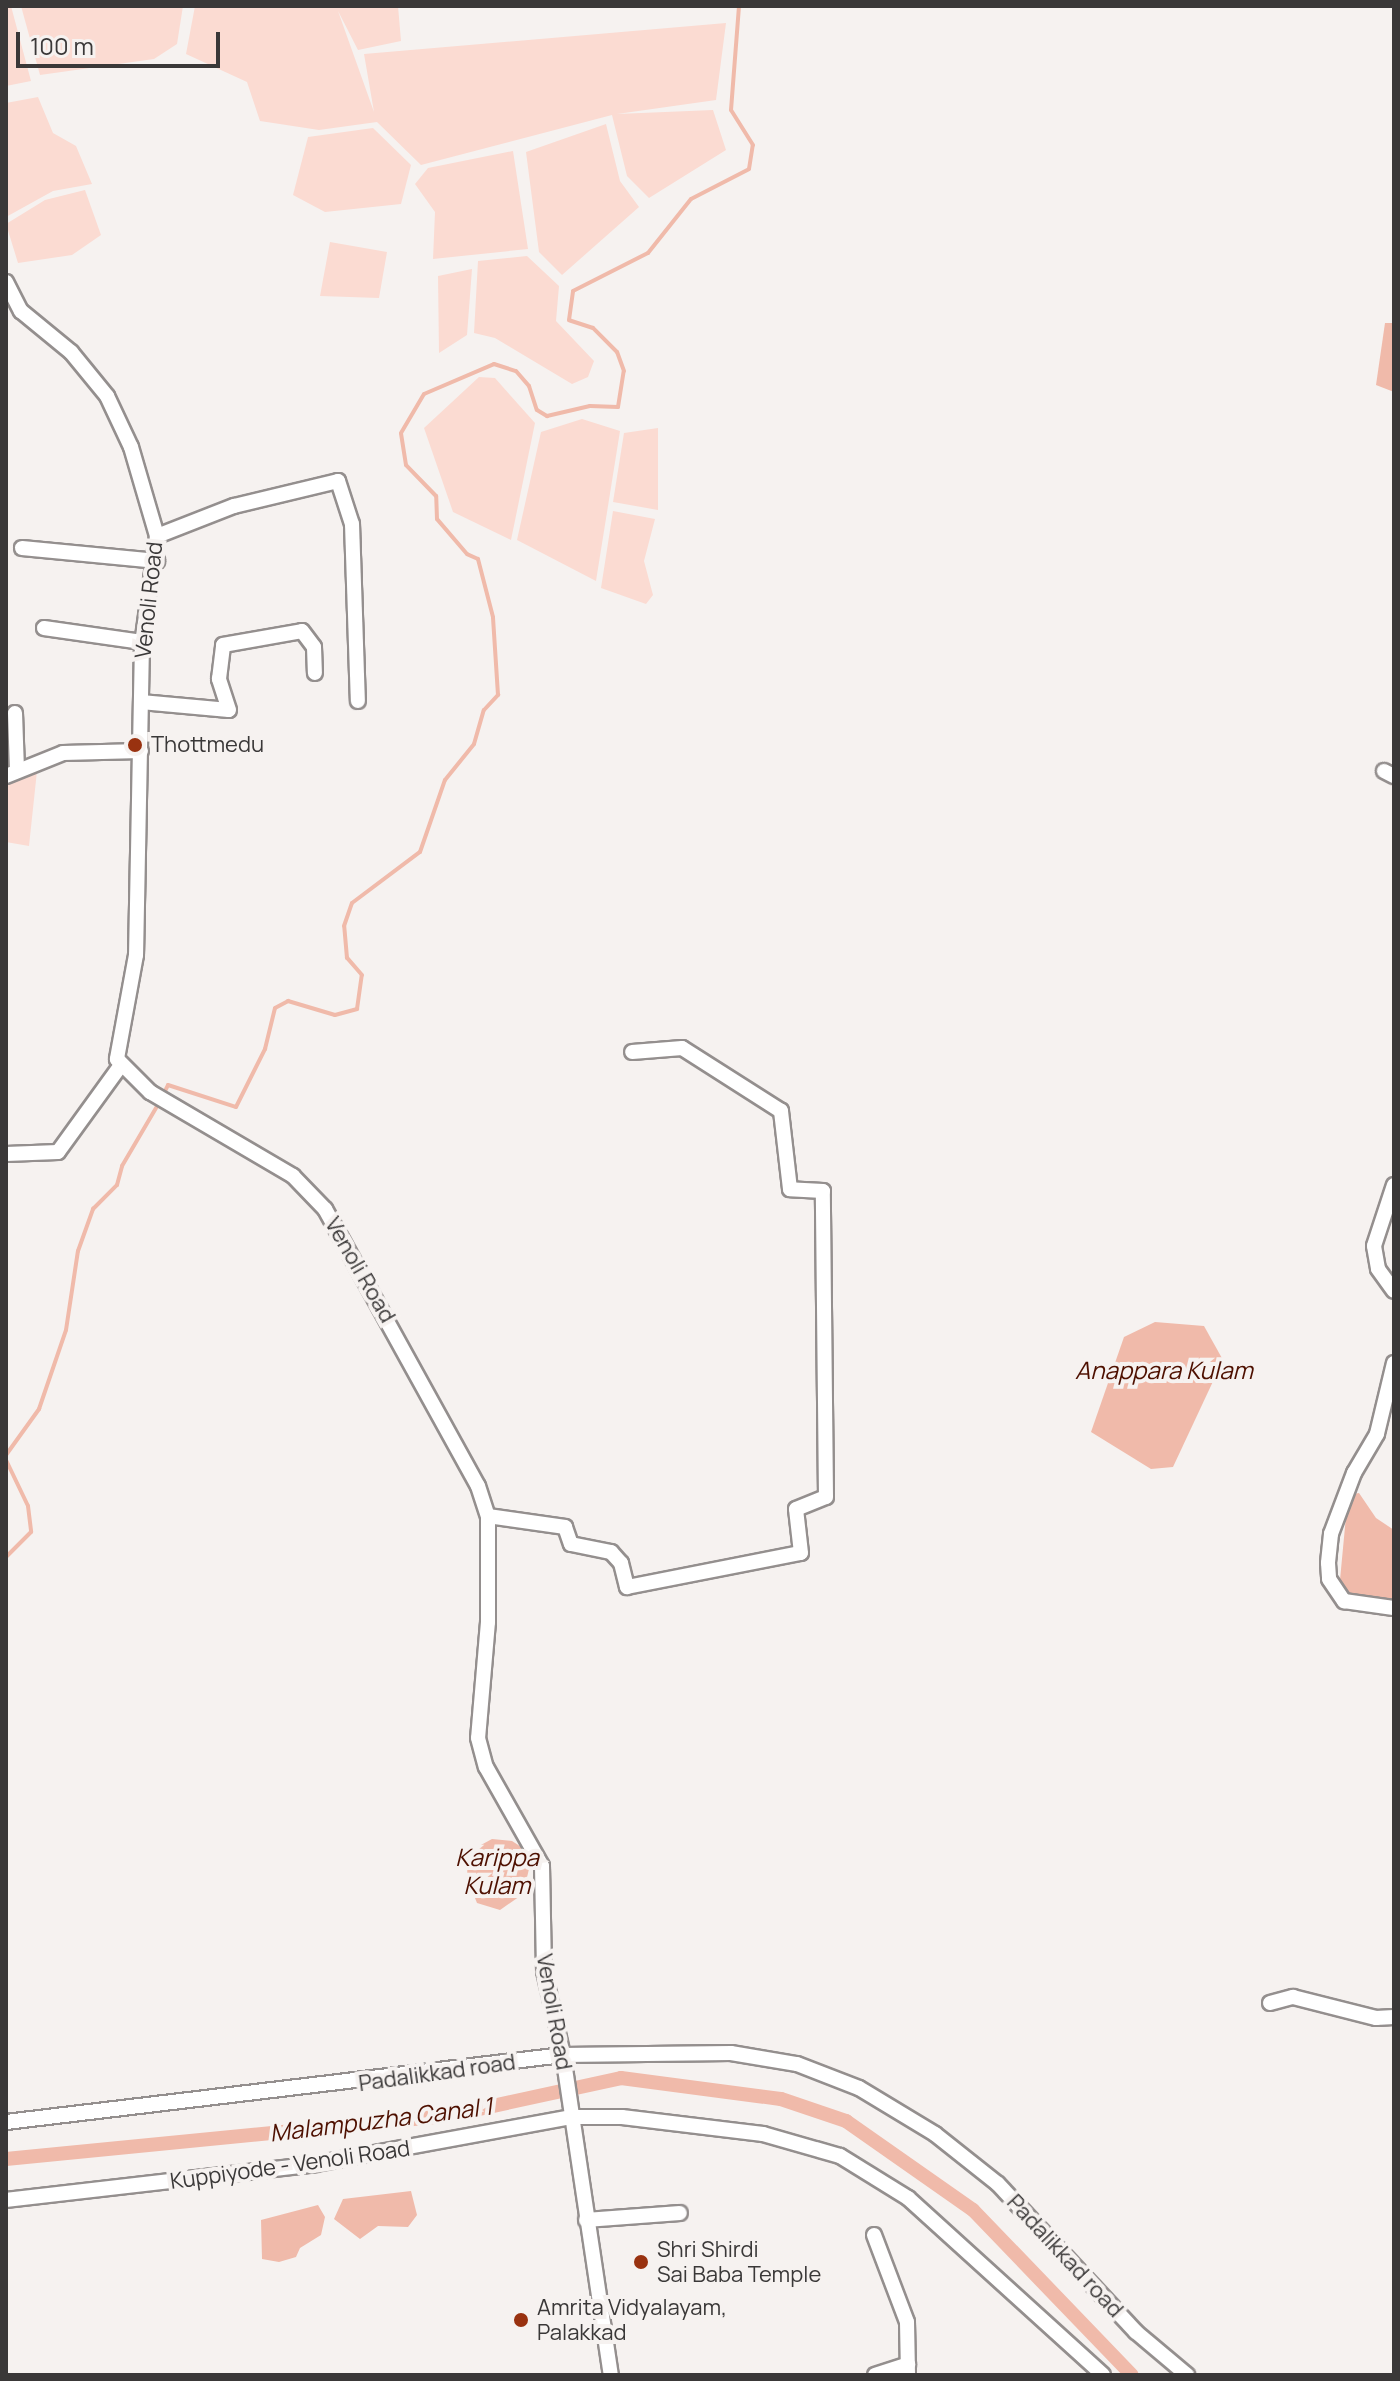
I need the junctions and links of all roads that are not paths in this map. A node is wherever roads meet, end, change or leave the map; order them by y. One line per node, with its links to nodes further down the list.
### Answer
1 (6, 282): 2 (street, Venoli Road)
2 (157, 536): 4 (street, Venoli Road); 8 (street)
3 (22, 548): 4 (street)
4 (157, 561): 6 (street, Venoli Road)
5 (44, 628): 6 (street)
6 (142, 642): 9 (street, Venoli Road)
7 (315, 673): 9 (street)
8 (358, 701)
9 (141, 702): 11 (street, Venoli Road)
10 (15, 713): 12 (street)
11 (141, 751): 12 (street); 14 (street, Venoli Road)
12 (12, 773)
13 (632, 1052): 19 (street)
14 (121, 1065): 15 (street); 19 (street, Venoli Road)
15 (6, 1154)
16 (1394, 1185): 17 (street)
17 (1394, 1291)
18 (1394, 1363): 20 (street)
19 (488, 1516): 23 (street, Venoli Road)
20 (1394, 1608)
21 (1270, 2003): 22 (street)
22 (1394, 2017)
23 (563, 2060): 24 (street, Venoli Road); 25 (street, Padalikkad road); 34 (street, Padalikkad road)
24 (571, 2116): 26 (street, Kuppiyode - Venoli Road); 28 (street, Venoli Road); 33 (street, Kuppiyode - Venoli Road)
25 (6, 2122)
26 (6, 2200)
27 (680, 2213): 28 (street)
28 (586, 2220): 31 (street, Venoli Road)
29 (874, 2235): 30 (street)
30 (908, 2370): 32 (street)
31 (611, 2375)
32 (875, 2375)
33 (1103, 2375)
34 (1187, 2375)

